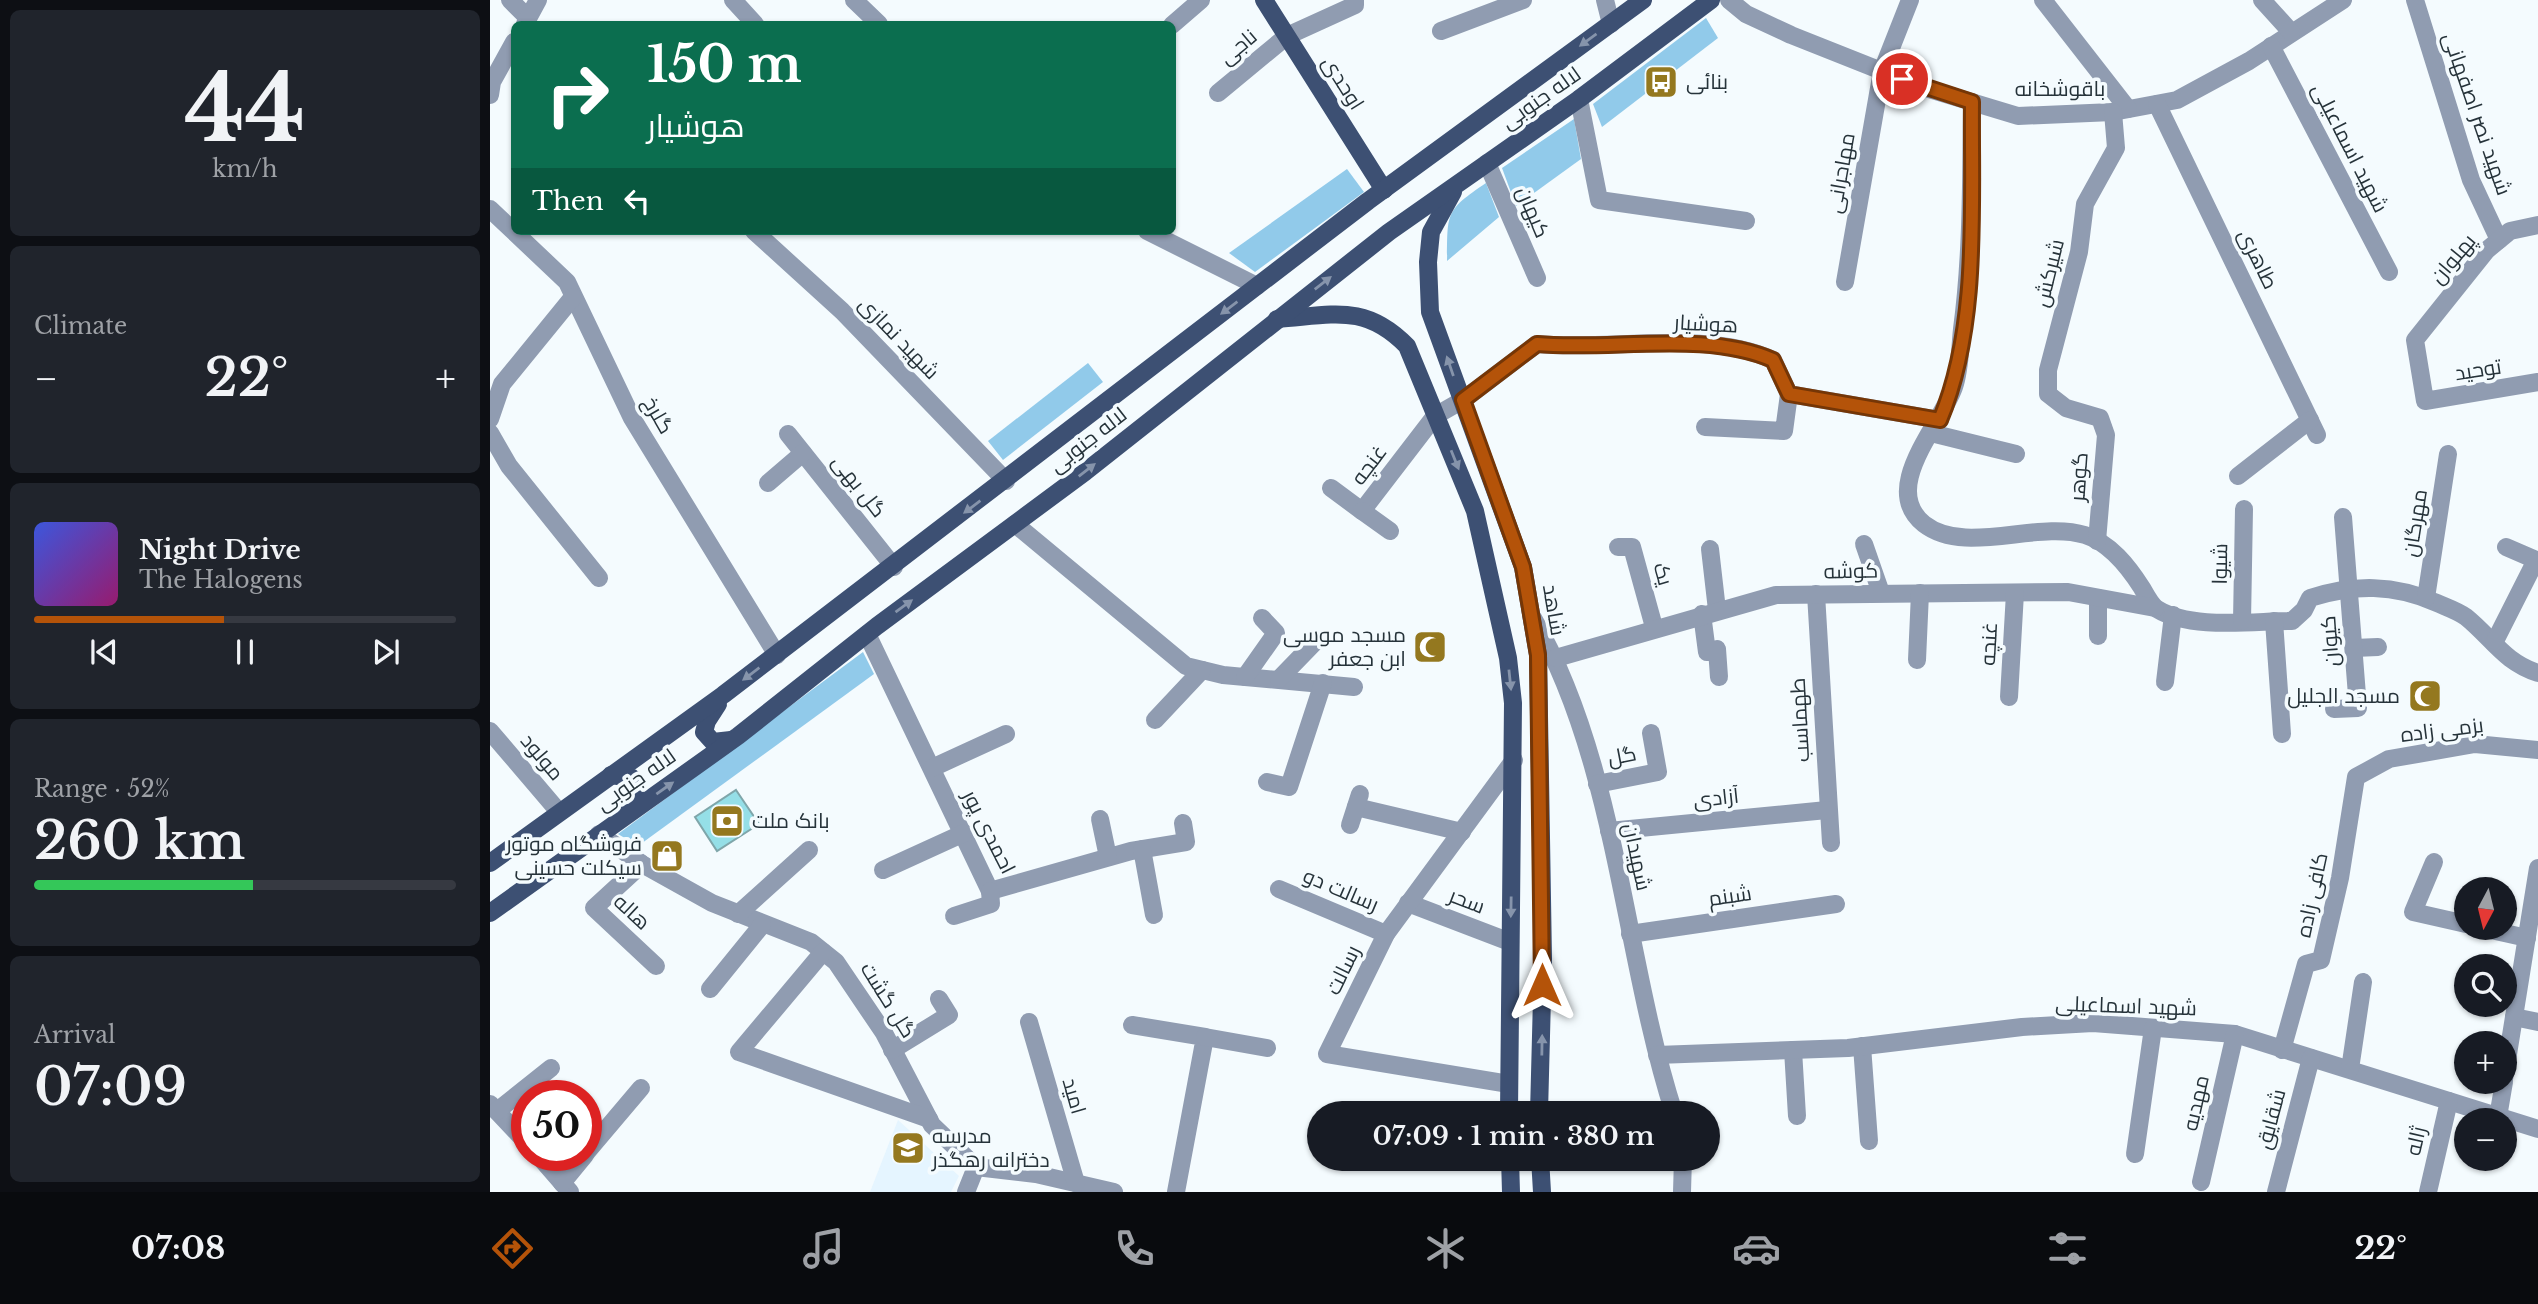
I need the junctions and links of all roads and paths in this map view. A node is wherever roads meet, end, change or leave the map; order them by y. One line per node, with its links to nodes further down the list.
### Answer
1 (510, 0): 18 (street)
2 (538, 0): 18 (street)
3 (733, 0): 19 (street)
4 (854, 0): 20 (street)
5 (1201, 0): 21 (street)
6 (1264, 0): 25 (main road, اوحدی)
7 (1355, 0): 25 (street, ناجی)
8 (1523, 0): 23 (street)
9 (1605, 0): 22 (street)
10 (1643, 0): 22 (main road, لاله جنوبی)
11 (1711, 0): 31 (main road, لاله جنوبی)
12 (1729, 0): 28 (street, باقوشخانه)
13 (1910, 0): 28 (street, مهاجرانی)
14 (2043, 0): 34 (street)
15 (2262, 0): 24 (street)
16 (2343, 0): 24 (street, باقوشخانه)
17 (2415, 0): 45 (street, شهید نصر اصفهانی)
18 (527, 21)
19 (749, 21)
20 (876, 21)
21 (1176, 21)
22 (1611, 24): 37 (main road, لاله جنوبی, one-way to 37)
23 (1441, 31)
24 (2291, 32): 26 (street, باقوشخانه)
25 (1287, 36): 29 (street, ناجی); 37 (main road, اوحدی)
26 (2271, 46): 33 (street, باقوشخانه); 46 (street, شهید اسماعیلی)
27 (511, 47): 30 (street)
28 (1882, 71): 32 (street, باقوشخانه); 48 (street, مهاجرانی)
29 (1218, 93)
30 (490, 95)
31 (1579, 99): 35 (main road, لاله جنوبی); 39 (street)
32 (1972, 102): 34 (street, باقوشخانه); 59 (street)
33 (2157, 104): 34 (street, باقوشخانه); 66 (street, طاهری)
34 (2121, 111): 57 (street, شیرکش)
35 (1487, 163): 36 (main road, لاله جنوبی); 47 (street, کیهان)
36 (1460, 182): 51 (main road, لاله جنوبی, one-way to 36); 54 (main road, شاهد, one-way to 36)
37 (1384, 190): 49 (main road, لاله جنوبی)
38 (490, 209): 41 (street, گلرخ)
39 (1746, 221)
40 (2538, 225): 45 (street, پهلوان)
41 (511, 229)
42 (517, 235): 50 (street, گلرخ)
43 (758, 235): 67 (street, شهید نمازی)
44 (1155, 235): 49 (street)
45 (2500, 240): 55 (street, پهلوان)
46 (2389, 272)
47 (1537, 278)
48 (1845, 282)
49 (1257, 286): 67 (main road, لاله جنوبی, one-way to 67)
50 (573, 297): 58 (street); 103 (street, گلرخ)
51 (1277, 319): 56 (main road); 73 (main road, لاله جنوبی, one-way to 51)
52 (2538, 382): 55 (street, توحید)
53 (1789, 394): 54 (street, هوشیار); 59 (street); 60 (street)
54 (1463, 400): 56 (street, هوشیار); 93 (main road, شاهد)
55 (2426, 401)
56 (1435, 416): 71 (street, غنچه); 124 (main road, one-way to 124)
57 (2100, 418): 75 (street, گوهر)
58 (490, 419)
59 (1935, 426): 64 (street); 75 (street)
60 (1705, 428)
61 (490, 433): 81 (street)
62 (788, 434): 63 (street, گل بهی)
63 (803, 453): 68 (street); 80 (street, گل بهی)
64 (2016, 454)
65 (2448, 454): 88 (street, مهرگان)
66 (2238, 477)
67 (1006, 481): 80 (main road, لاله جنوبی, one-way to 80)
68 (768, 483)
69 (1331, 488): 71 (street, غنچه)
70 (2244, 509): 94 (street, شیوا)
71 (1362, 511): 74 (street)
72 (2343, 517): 82 (street, کیوان)
73 (1015, 524): 97 (main road, لاله جنوبی, one-way to 73); 106 (street)
74 (1390, 531)
75 (2097, 541): 89 (street)
76 (1864, 544): 83 (street)
77 (1618, 547): 96 (street, یک)
78 (2506, 547): 100 (street)
79 (1710, 549): 90 (street)
80 (894, 567): 103 (main road, لاله جنوبی)
81 (599, 578)
82 (2349, 588): 88 (street); 95 (street); 102 (street, کیوان)
83 (1881, 593): 84 (street, کوشه); 86 (street, کوشه)
84 (1920, 593): 85 (street, کوشه); 105 (street)
85 (2015, 593): 87 (street, کوشه); 115 (street, غنچه)
86 (1816, 594): 90 (street, کوشه); 130 (street, طهماسب)
87 (2098, 598): 89 (street, کوشه); 98 (street)
88 (2426, 598): 100 (street)
89 (2155, 608): 91 (street, کوشه)
90 (1709, 612): 96 (street, کوشه); 109 (street)
91 (2172, 615): 94 (street, کوشه); 111 (street)
92 (1262, 618): 108 (street)
93 (1533, 618): 104 (street, شهیدان); 189 (main road, شاهد, one-way to 93)
94 (2242, 621): 95 (street, کوشه)
95 (2274, 621): 121 (street)
96 (1654, 627): 104 (street, کوشه)
97 (867, 634): 122 (main road, لاله جنوبی); 125 (street, احمدی پور)
98 (2098, 636)
99 (1314, 643): 110 (street)
100 (2494, 643): 107 (street)
101 (2378, 647): 102 (street)
102 (2354, 648): 116 (street, کیوان)
103 (777, 655): 114 (main road, لاله جنوبی, one-way to 114)
104 (1556, 658): 129 (street, شهیدان)
105 (1917, 660)
106 (1202, 670): 108 (street); 117 (street)
107 (2538, 673)
108 (1245, 677): 110 (street)
109 (1719, 677)
110 (1279, 679): 112 (street)
111 (2165, 682)
112 (1323, 683): 113 (street); 128 (street)
113 (1354, 687)
114 (723, 695): 122 (main road); 126 (main road, لاله جنوبی)
115 (2009, 697)
116 (2334, 709)
117 (1154, 720)
118 (490, 731): 131 (street, مولود)
119 (1651, 733): 129 (street, گل)
120 (1006, 734): 125 (street)
121 (2281, 734)
122 (732, 740): 135 (main road, لاله جنوبی, one-way to 122)
123 (2538, 750): 127 (street, بزمی زاده)
124 (1514, 760): 138 (street, رسالت); 162 (main road, one-way to 162)
125 (932, 768): 137 (street, احمدی پور)
126 (611, 775): 131 (main road, لاله جنوبی); 135 (main road)
127 (2356, 777): 181 (street, کافی زاده)
128 (1268, 782)
129 (1597, 784): 136 (street, شهیدان)
130 (1827, 810): 136 (street, آزادی); 139 (street, طهماسب)
131 (559, 813): 144 (main road, لاله جنوبی)
132 (1100, 820): 142 (street)
133 (1183, 824): 140 (street, احمدی پور)
134 (1350, 825): 138 (street)
135 (604, 831): 145 (street, گل گشت); 152 (main road, لاله جنوبی)
136 (1609, 831): 159 (street, شهیدان)
137 (964, 832): 147 (street); 149 (street, احمدی پور)
138 (1462, 832): 150 (street, رسالت)
139 (1831, 843)
140 (1142, 849): 142 (street, احمدی پور); 154 (street)
141 (809, 850): 153 (street)
142 (1108, 857): 149 (street, احمدی پور)
143 (2434, 862): 156 (street)
144 (490, 863)
145 (642, 864): 153 (street, گل گشت); 164 (street, هاله)
146 (2538, 868): 161 (street)
147 (883, 870)
148 (1279, 889): 158 (street, رسالت دو)
149 (990, 891): 155 (street)
150 (1408, 903): 158 (street, رسالت); 162 (street, سحر)
151 (1836, 904): 159 (street, شبنم)
152 (490, 914)
153 (738, 914): 157 (street, گل گشت)
154 (1154, 915)
155 (954, 916)
156 (2454, 921)
157 (762, 925): 163 (street, گل گشت); 166 (street)
158 (1386, 934): 186 (street, رسالت)
159 (1630, 934): 182 (street, شهیدان)
160 (2517, 936): 161 (street)
161 (2527, 938): 168 (street)
162 (1510, 942): 186 (main road)
163 (823, 951): 179 (street, گل گشت); 195 (street)
164 (656, 966)
165 (2363, 982): 185 (street)
166 (710, 989)
167 (939, 999): 179 (street)
168 (2517, 999)
169 (2514, 1017): 171 (street); 174 (street)
170 (1029, 1022): 209 (street, امید)
171 (2538, 1022)
172 (1132, 1025): 176 (street)
173 (2153, 1028): 175 (street, شهید اسماعیلی); 177 (street, شهید اسماعیلی); 201 (street)
174 (2512, 1031)
175 (2235, 1034): 181 (street, شهید اسماعیلی); 208 (street, مهدیه)
176 (1205, 1037): 178 (street); 213 (street)
177 (1862, 1046): 180 (street, شهید اسماعیلی); 200 (street)
178 (1267, 1048)
179 (892, 1049): 195 (street, گل گشت)
180 (1793, 1050): 182 (street, شهید اسماعیلی); 194 (street)
181 (2283, 1050): 183 (street, شهید اسماعیلی)
182 (1657, 1055): 190 (street, شهیدان)
183 (2311, 1058): 185 (street, شهید اسماعیلی); 217 (street, شقایق)
184 (551, 1068): 192 (street)
185 (2350, 1069): 191 (street, شهید اسماعیلی)
186 (1509, 1084): 188 (main road)
187 (641, 1088): 199 (street)
188 (1508, 1101)
189 (1539, 1101)
190 (1670, 1101)
191 (2449, 1101): 193 (street, شهید اسماعیلی); 218 (street, ژاله)
192 (493, 1108): 197 (street)
193 (2472, 1108)
194 (1797, 1116)
195 (929, 1119): 202 (street, گل گشت)
196 (2517, 1122): 198 (street, شهید اسماعیلی)
197 (511, 1127)
198 (2538, 1129)
199 (602, 1135)
200 (1870, 1141)
201 (2135, 1154)
202 (976, 1167): 209 (street); 211 (street)
203 (552, 1171): 210 (street)
204 (576, 1171): 210 (street)
205 (1510, 1171): 214 (main road)
206 (1541, 1171): 215 (main road)
207 (1683, 1171): 216 (street)
208 (2201, 1182)
209 (1076, 1183): 212 (street)
210 (566, 1187)
211 (966, 1192)
212 (1114, 1192)
213 (1176, 1192)
214 (1511, 1192)
215 (1542, 1192)
216 (1682, 1192)
217 (2276, 1192)
218 (2428, 1192)

